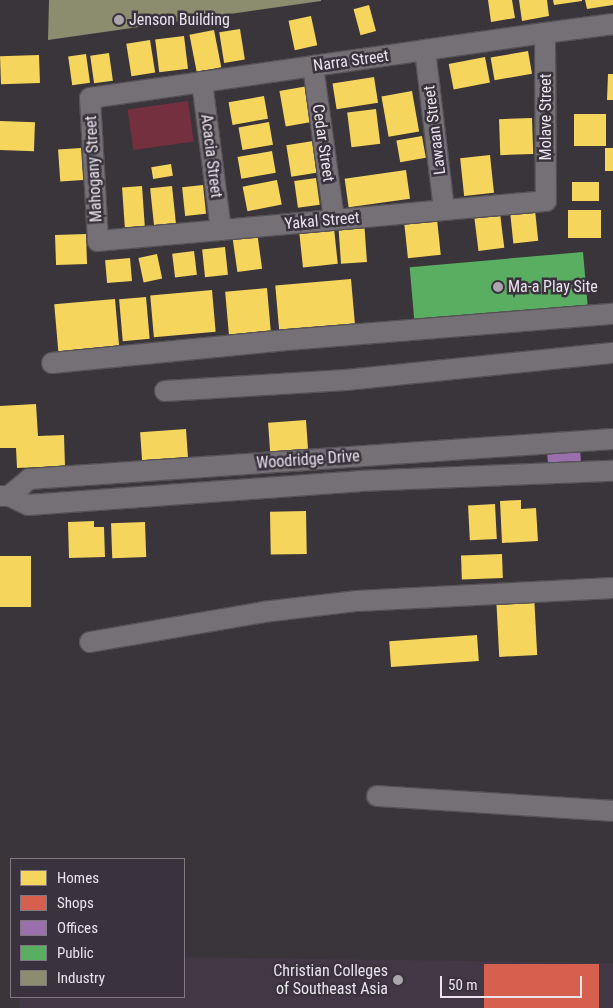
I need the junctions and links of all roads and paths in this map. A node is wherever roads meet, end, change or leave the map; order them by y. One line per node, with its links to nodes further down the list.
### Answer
1 (613, 24): 2 (street, Narra Street)
2 (546, 34): 3 (street, Narra Street); 7 (street, Molave Street)
3 (425, 50): 4 (street, Narra Street); 8 (street, Lawaan Street)
4 (313, 66): 5 (street, Narra Street); 9 (street, Cedar Street)
5 (202, 82): 6 (street, Narra Street); 10 (street, Acacia Street)
6 (90, 98): 11 (street, Mahogany Street)
7 (546, 201): 8 (street, Yakal Street)
8 (444, 210): 9 (street, Yakal Street)
9 (334, 220): 10 (street, Yakal Street)
10 (221, 230): 11 (street, Yakal Street)
11 (98, 241)
12 (613, 314): 14 (street)
13 (613, 353): 15 (street)
14 (52, 363)
15 (165, 391)
16 (613, 439): 17 (street, Woodridge Drive)
17 (358, 457): 19 (street); 20 (street, Woodridge Drive)
18 (613, 471): 19 (street, Woodridge Drive)
19 (359, 481): 20 (street, Woodridge Drive)
20 (5, 496)
21 (613, 588): 22 (street)
22 (90, 642)
23 (378, 796): 24 (street)
24 (613, 811)

